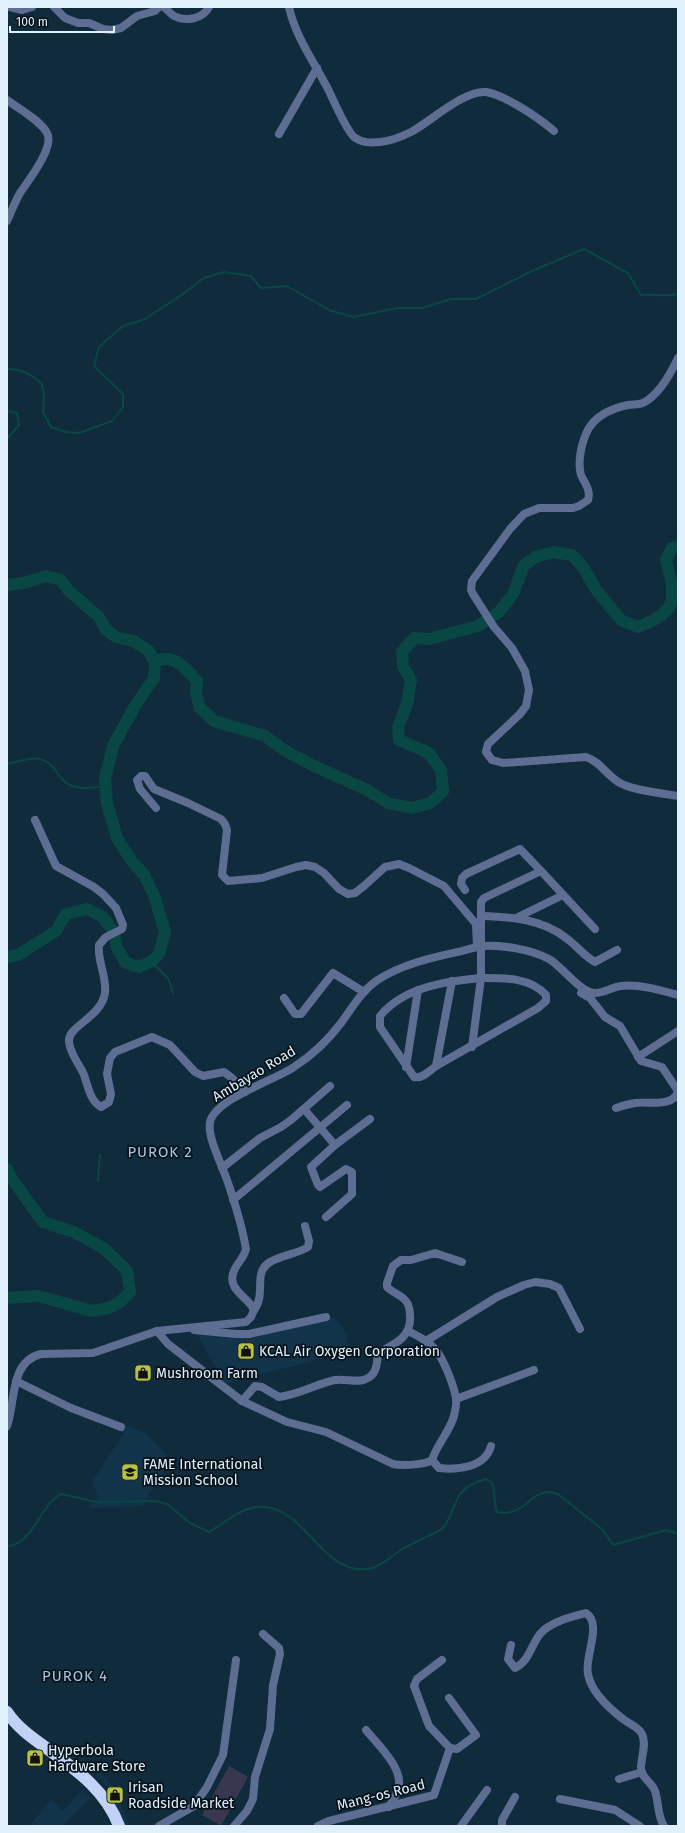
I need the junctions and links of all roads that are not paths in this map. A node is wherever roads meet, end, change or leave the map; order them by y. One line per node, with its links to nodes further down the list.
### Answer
1 (10, 7): 2 (street)
2 (32, 7)
3 (54, 7): 4 (street)
4 (159, 7)
5 (164, 7): 6 (street)
6 (209, 7)
7 (288, 7): 8 (street)
8 (317, 68): 10 (street); 11 (street)
9 (7, 100): 12 (street)
10 (554, 131)
11 (279, 134)
12 (7, 221)
13 (678, 358): 14 (street)
14 (678, 796)
15 (156, 808): 23 (street)
16 (35, 820): 38 (street)
17 (541, 871): 18 (street); 19 (street); 20 (street)
18 (465, 890)
19 (563, 895): 21 (street); 22 (street)
20 (482, 916): 21 (street); 23 (street)
21 (518, 917): 24 (street)
22 (595, 929)
23 (479, 947): 25 (street); 28 (street, Ambayao Road); 30 (street, Ambayao Road)
24 (617, 950)
25 (481, 978): 26 (street); 33 (street); 33 (street)
26 (452, 981): 27 (street); 35 (street)
27 (418, 990): 36 (street); 36 (street)
28 (364, 992): 31 (street); 38 (street, Ambayao Road)
29 (581, 993): 34 (street)
30 (678, 995)
31 (284, 998)
32 (678, 1031): 34 (street)
33 (472, 1047): 35 (street)
34 (638, 1057): 40 (street)
35 (436, 1066): 36 (street)
36 (406, 1067)
37 (330, 1086): 41 (street)
38 (245, 1092): 45 (street, Ambayao Road)
39 (347, 1105): 43 (street)
40 (616, 1108)
41 (304, 1109): 43 (street); 45 (street)
42 (370, 1119): 44 (street)
43 (320, 1127): 44 (street); 46 (street)
44 (335, 1145): 47 (street)
45 (222, 1168): 46 (street, Ambayao Road)
46 (233, 1200): 50 (street, Ambayao Road)
47 (326, 1217)
48 (305, 1226): 50 (street)
49 (462, 1262): 55 (street)
50 (254, 1310): 52 (street)
51 (326, 1317): 52 (street)
52 (190, 1327): 54 (street)
53 (580, 1329): 56 (street)
54 (157, 1331): 58 (street); 60 (street)
55 (408, 1331): 56 (street); 60 (street)
56 (426, 1341): 59 (street)
57 (534, 1370): 59 (street)
58 (16, 1381): 61 (street); 62 (street)
59 (456, 1399): 64 (street)
60 (242, 1401): 64 (street)
61 (7, 1426)
62 (121, 1427)
63 (491, 1446): 64 (street)
64 (432, 1460)
65 (264, 1634): 81 (street)
66 (511, 1645): 73 (street)
67 (236, 1660): 80 (street)
68 (442, 1660): 72 (street)
69 (449, 1698): 72 (street)
70 (7, 1712): 79 (highway)
71 (366, 1730): 78 (street)
72 (450, 1748): 78 (street, Mang-os Road)
73 (642, 1772): 74 (street); 86 (street)
74 (619, 1779)
75 (487, 1790): 83 (street)
76 (515, 1797): 84 (street)
77 (560, 1799): 85 (street)
78 (389, 1807): 82 (street, Mang-os Road)
79 (119, 1826)
80 (159, 1826)
81 (234, 1826)
82 (318, 1826)
83 (461, 1826)
84 (502, 1826)
85 (640, 1826)
86 (664, 1826)

